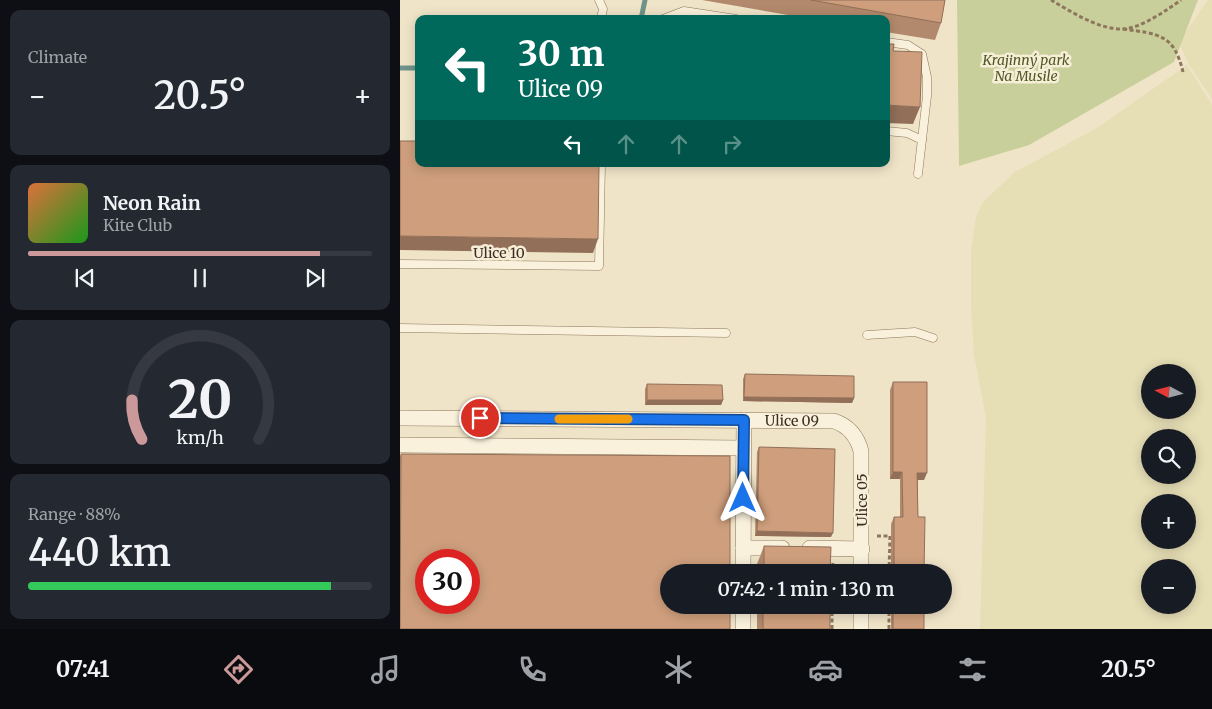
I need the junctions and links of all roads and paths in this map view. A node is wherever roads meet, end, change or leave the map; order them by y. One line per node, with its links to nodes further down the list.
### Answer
1 (599, 0): 4 (lane)
2 (1051, 0): 7 (path)
3 (1181, 0): 7 (path)
4 (602, 15)
5 (674, 15): 6 (lane)
6 (710, 15)
7 (1123, 29): 9 (path)
8 (890, 43): 11 (lane)
9 (1183, 72)
10 (890, 131): 11 (lane)
11 (922, 140): 13 (lane)
12 (602, 167): 14 (lane, Ulice 10)
13 (918, 174)
14 (400, 264)
15 (400, 328): 16 (lane)
16 (726, 333)
17 (867, 335): 18 (lane)
18 (933, 338)
19 (400, 418): 20 (street, Ulice 09)
20 (744, 420): 21 (street, Ulice 09); 23 (street)
21 (851, 431): 24 (street, Ulice 05)
22 (400, 445): 23 (street)
23 (744, 448): 25 (street)
24 (862, 542): 26 (street); 29 (street, Ulice 05); 30 (path)
25 (743, 548): 26 (street); 27 (street)
26 (832, 548): 28 (path)
27 (743, 564)
28 (832, 564)
29 (862, 564)
30 (890, 564)
31 (743, 614): 35 (street)
32 (832, 614): 36 (path)
33 (861, 614): 37 (street)
34 (889, 614): 38 (path)
35 (743, 629)
36 (832, 629)
37 (861, 629)
38 (889, 629)

